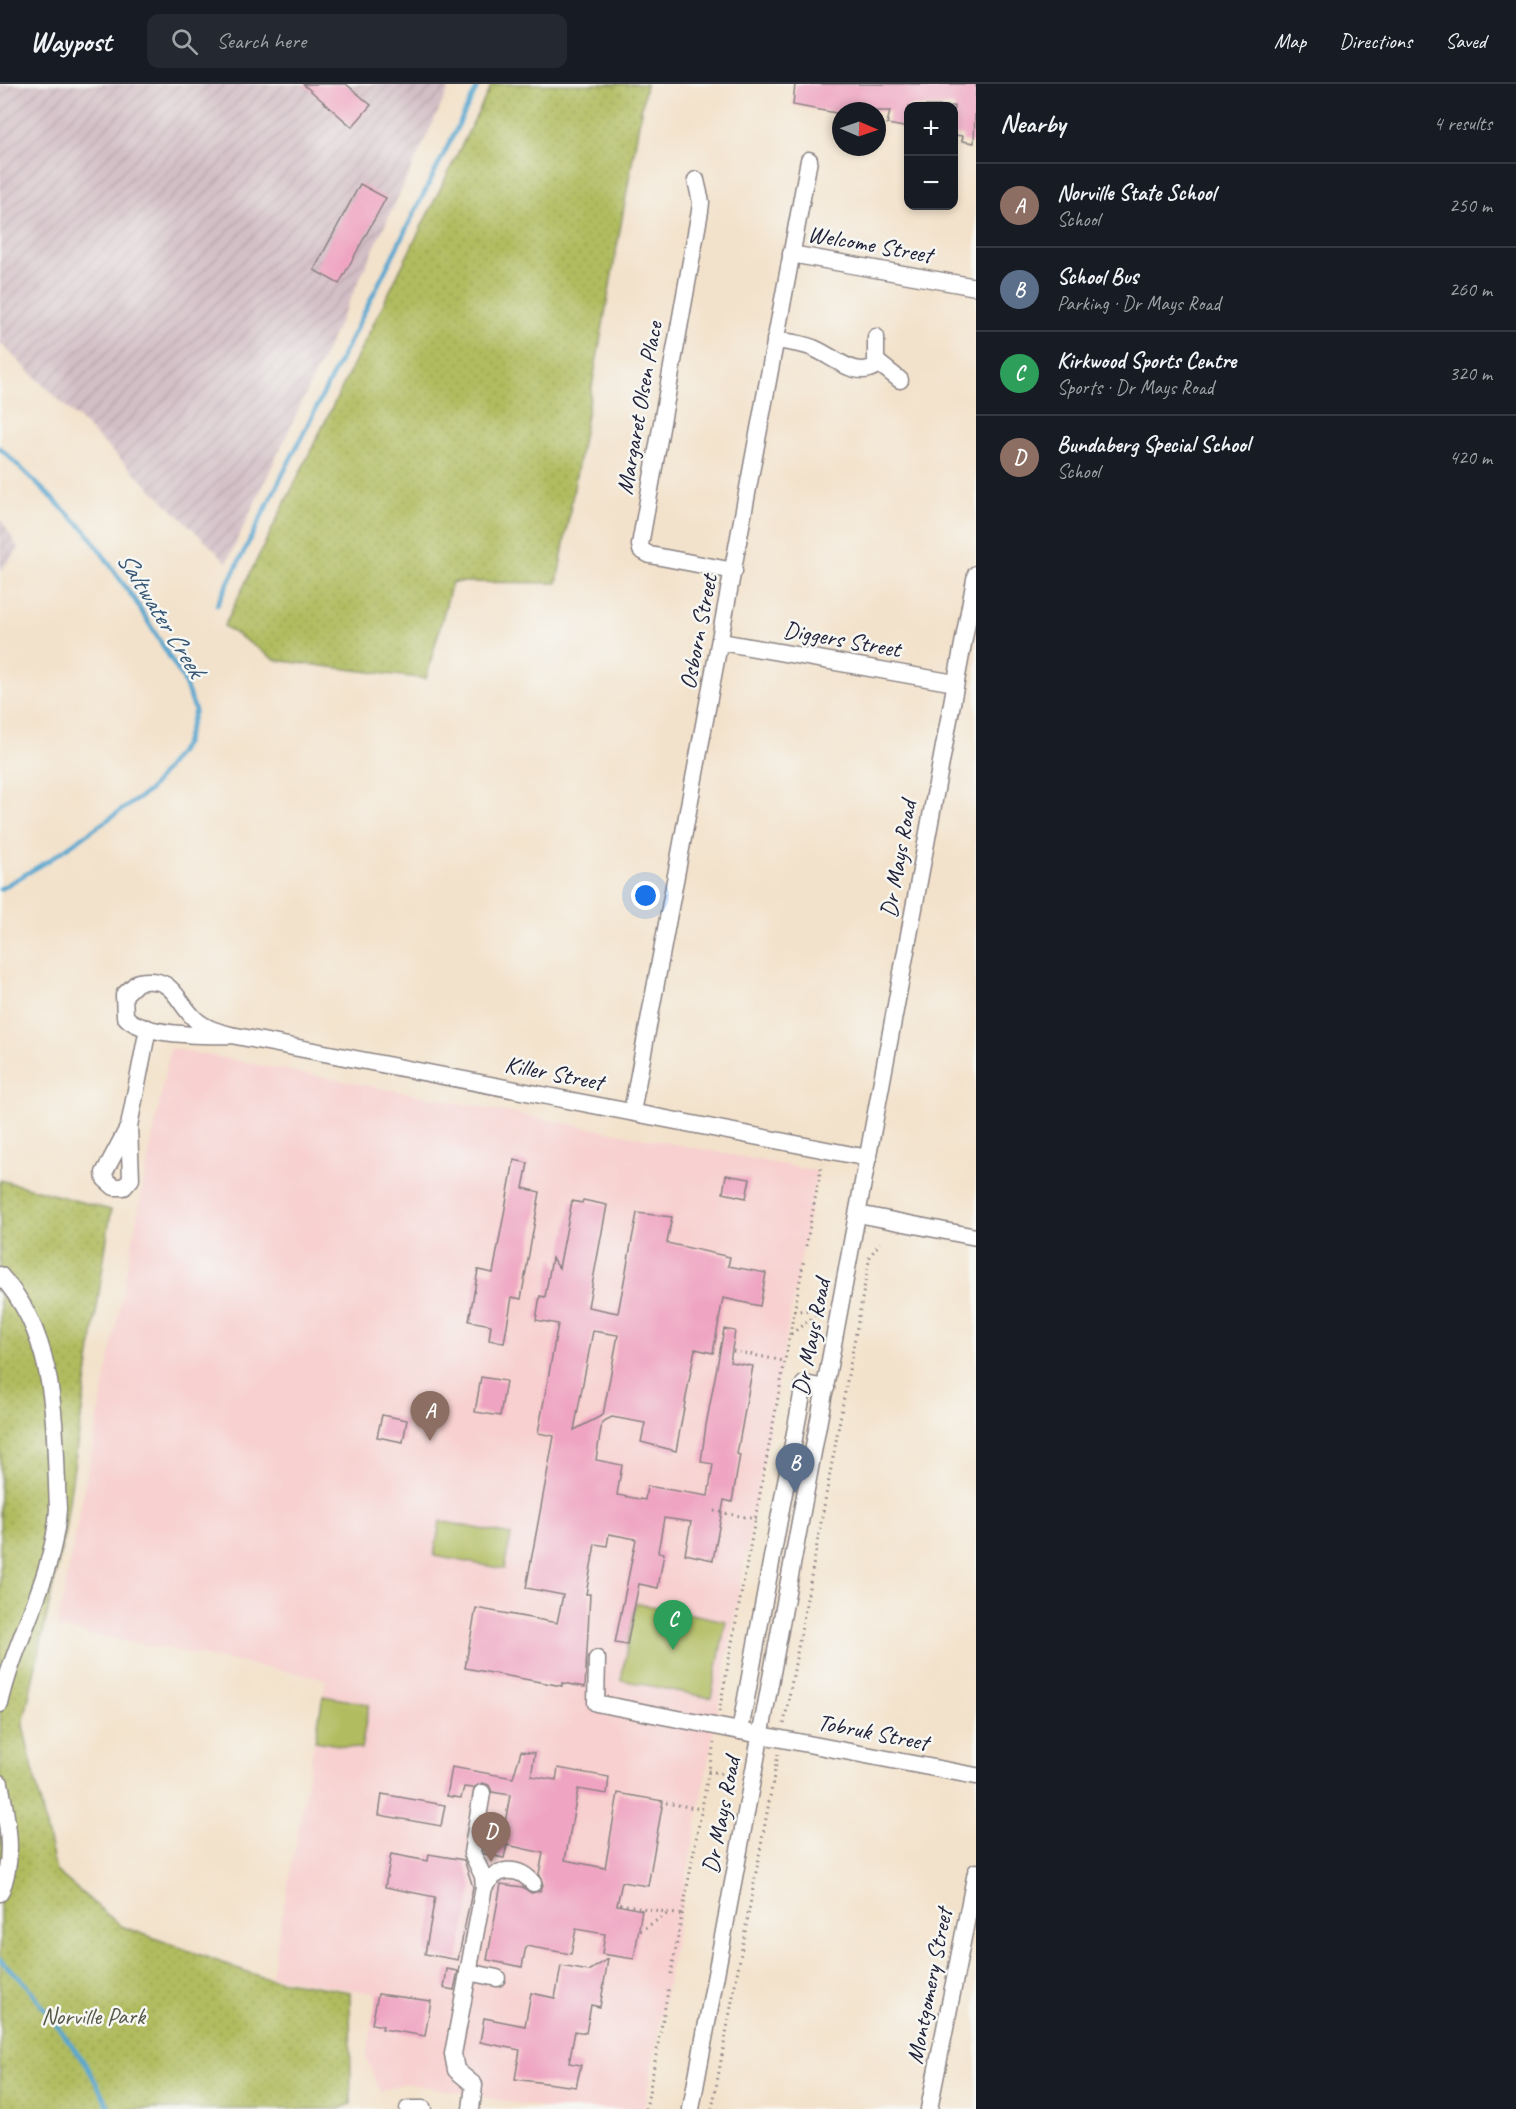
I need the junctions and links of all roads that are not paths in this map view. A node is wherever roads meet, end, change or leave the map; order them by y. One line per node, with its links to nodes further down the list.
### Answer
1 (808, 160): 3 (street, Osborn Street)
2 (696, 180): 9 (street, Margaret Olsen Place)
3 (791, 254): 4 (street, Welcome Street); 6 (street, Osborn Street)
4 (976, 287)
5 (876, 338): 7 (street)
6 (775, 340): 7 (street); 9 (street, Osborn Street)
7 (878, 364): 8 (street)
8 (900, 380)
9 (734, 571): 12 (street, Osborn Street)
10 (976, 573): 11 (street, Dr Mays Road)
11 (971, 627): 13 (street, Dr Mays Road)
12 (721, 642): 13 (street, Diggers Street); 16 (street, Osborn Street)
13 (955, 683): 18 (street, Dr Mays Road)
14 (148, 1028): 15 (street); 15 (street); 17 (street)
15 (231, 1035): 16 (street, Killer Street)
16 (632, 1112): 18 (street, Killer Street)
17 (129, 1126)
18 (868, 1158): 19 (street, Dr Mays Road)
19 (858, 1214): 20 (street); 22 (street, Dr Mays Road)
20 (976, 1237)
21 (0, 1275): 24 (street)
22 (826, 1388): 25 (street); 26 (street, Dr Mays Road)
23 (597, 1659): 25 (street, Tobruk Street)
24 (0, 1704)
25 (740, 1731): 26 (street, Tobruk Street)
26 (760, 1736): 27 (street, Tobruk Street); 39 (street, Dr Mays Road)
27 (976, 1776)
28 (0, 1783): 33 (street)
29 (482, 1793): 32 (street)
30 (976, 1872): 40 (street, Montgomery Street)
31 (533, 1883): 32 (street)
32 (484, 1887): 34 (street)
33 (0, 1893)
34 (468, 1972): 35 (street); 38 (street)
35 (497, 1978)
36 (408, 2109): 37 (street)
37 (423, 2109)
38 (471, 2109)
39 (691, 2109)
40 (929, 2109)

